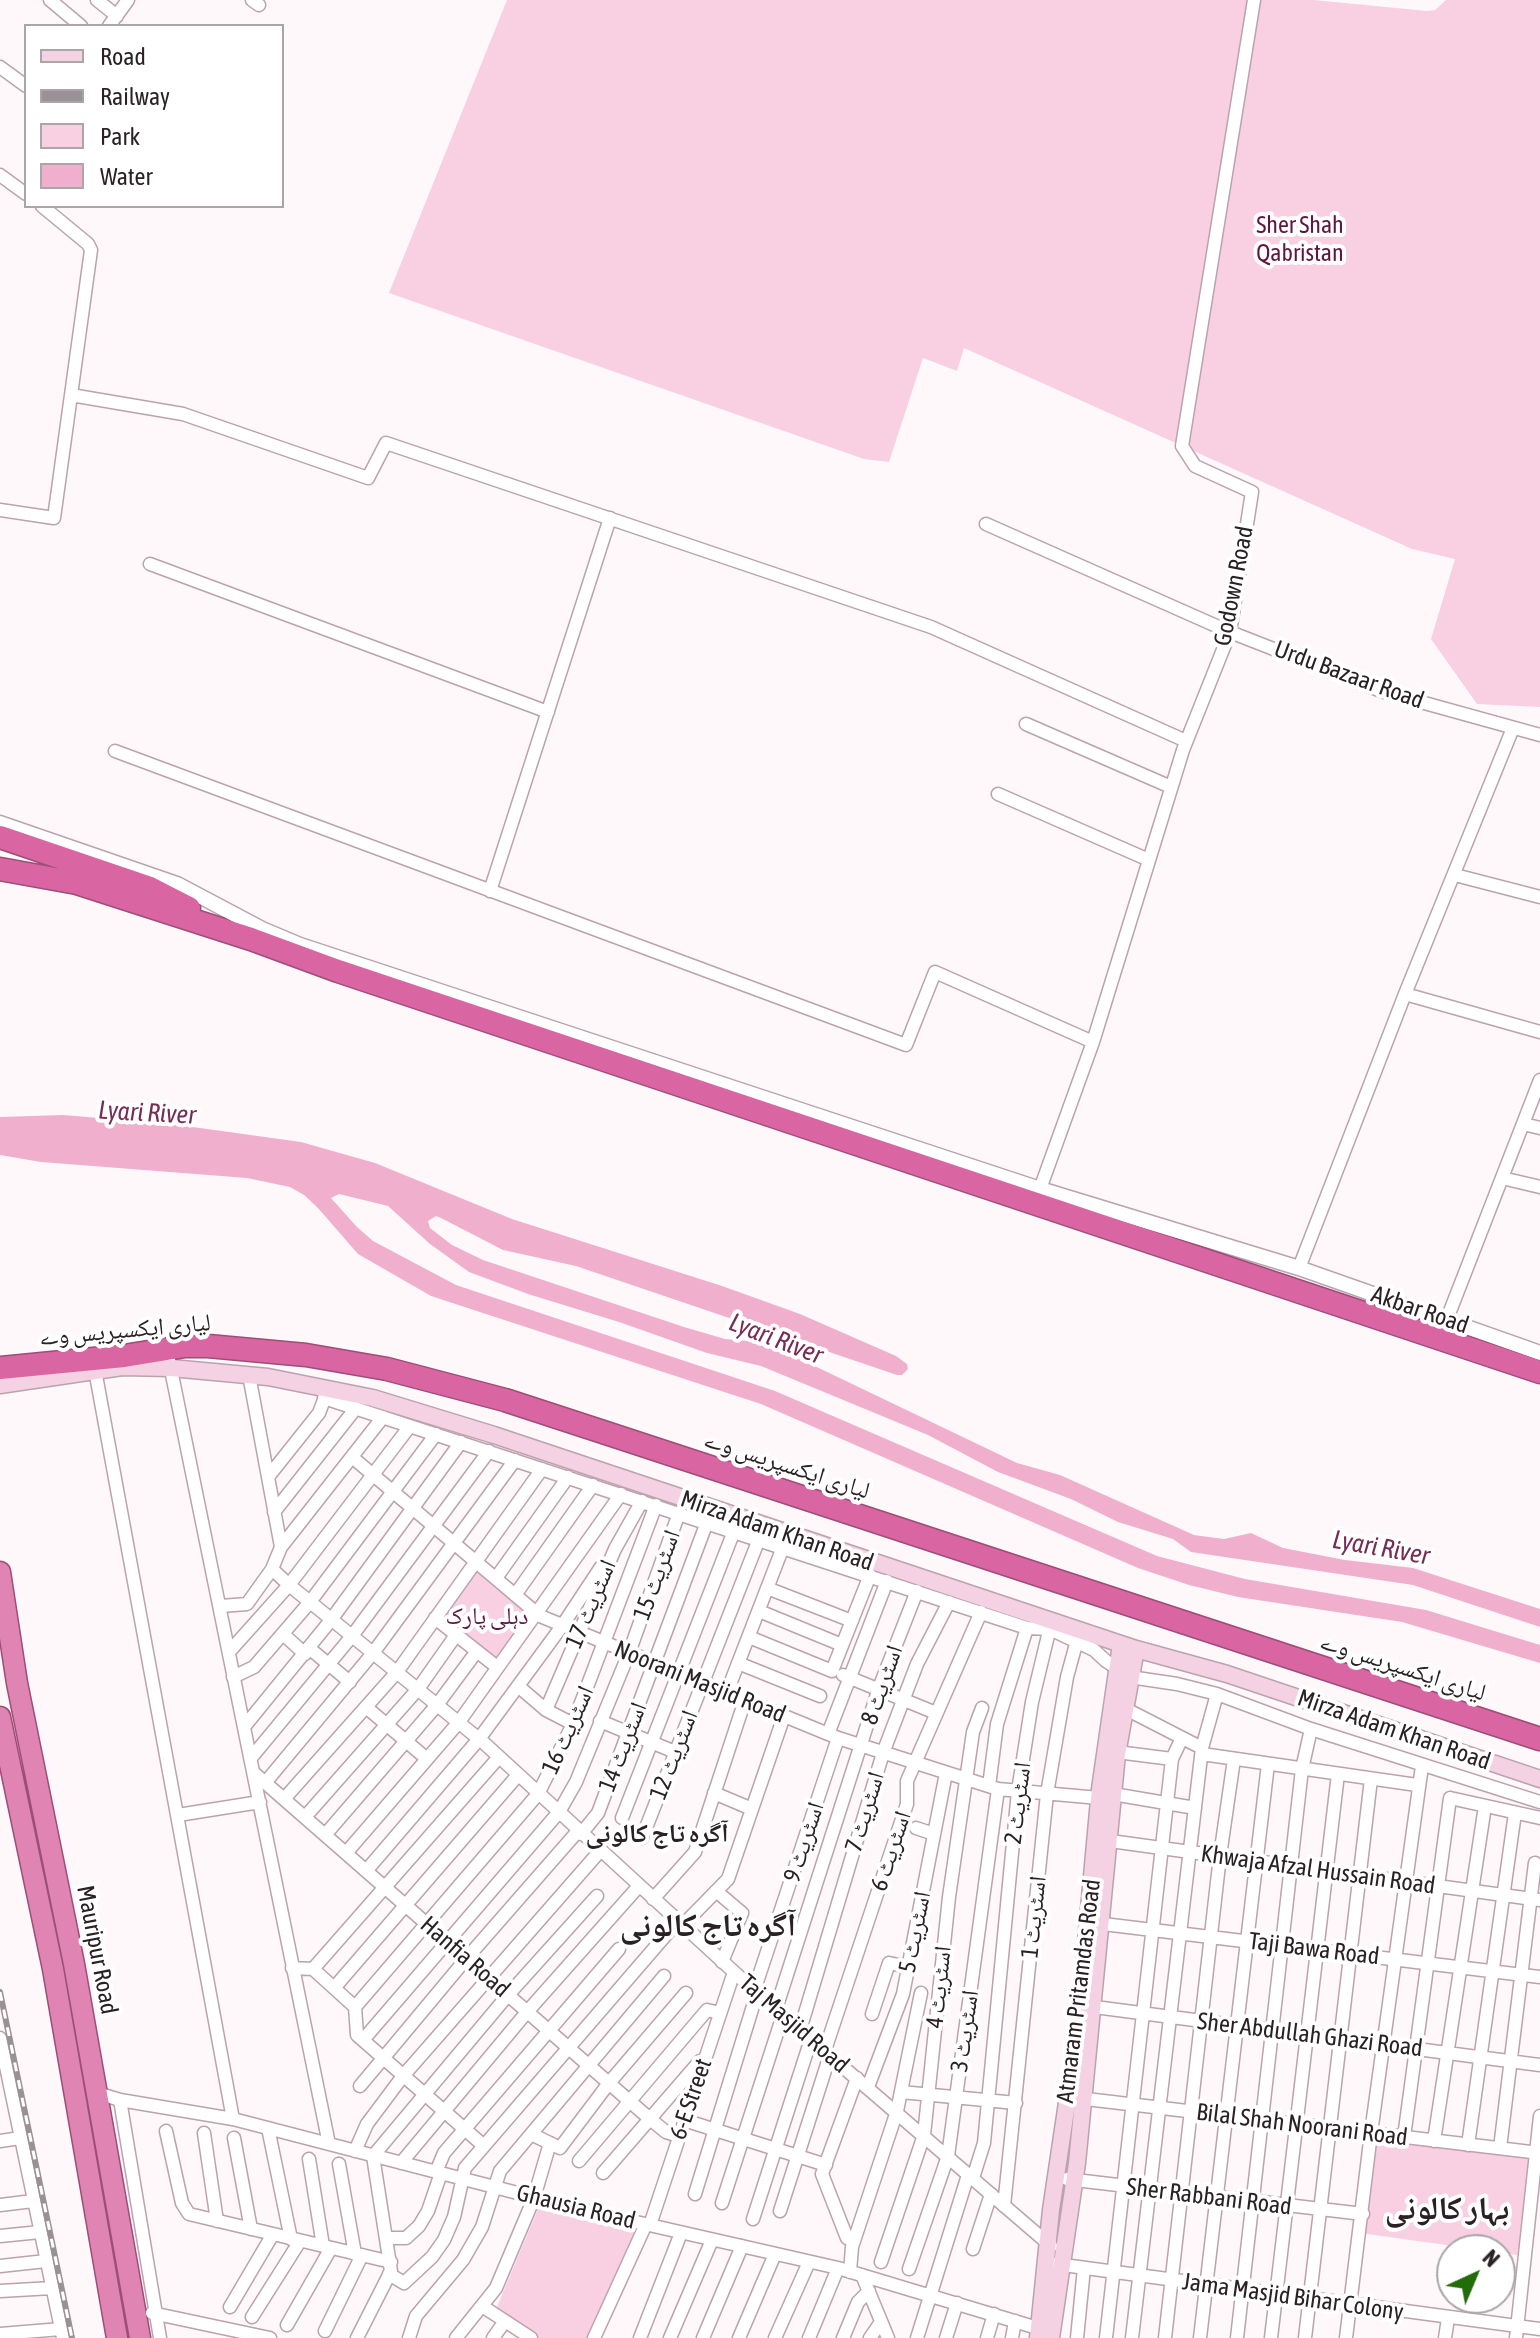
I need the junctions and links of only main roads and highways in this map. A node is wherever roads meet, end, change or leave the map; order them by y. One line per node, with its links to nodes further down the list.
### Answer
1 (0, 837): 3 (highway)
2 (0, 869): 3 (highway)
3 (251, 939): 6 (highway)
4 (169, 1359): 5 (highway, لیاری ایکسپریس وے); 7 (main road, Mirza Adam Khan Road); 9 (main road, Mirza Adam Khan Road); 12 (highway, لیاری ایکسپریس وے)
5 (0, 1368)
6 (1540, 1372)
7 (0, 1385)
8 (0, 1572): 18 (highway, Mauripur Road)
9 (1129, 1647): 10 (main road, Atmaram Pritamdas Road); 13 (main road, Mirza Adam Khan Road)
10 (1124, 1674): 14 (main road, Atmaram Pritamdas Road); 14 (main road, Atmaram Pritamdas Road)
11 (0, 1717): 17 (highway, Mauripur Road)
12 (1540, 1739)
13 (1540, 1779)
14 (1106, 1796): 15 (main road, Atmaram Pritamdas Road)
15 (1076, 2097): 16 (main road, Atmaram Pritamdas Road); 16 (main road, Atmaram Pritamdas Road)
16 (1045, 2334)
17 (115, 2337)
18 (140, 2338)

